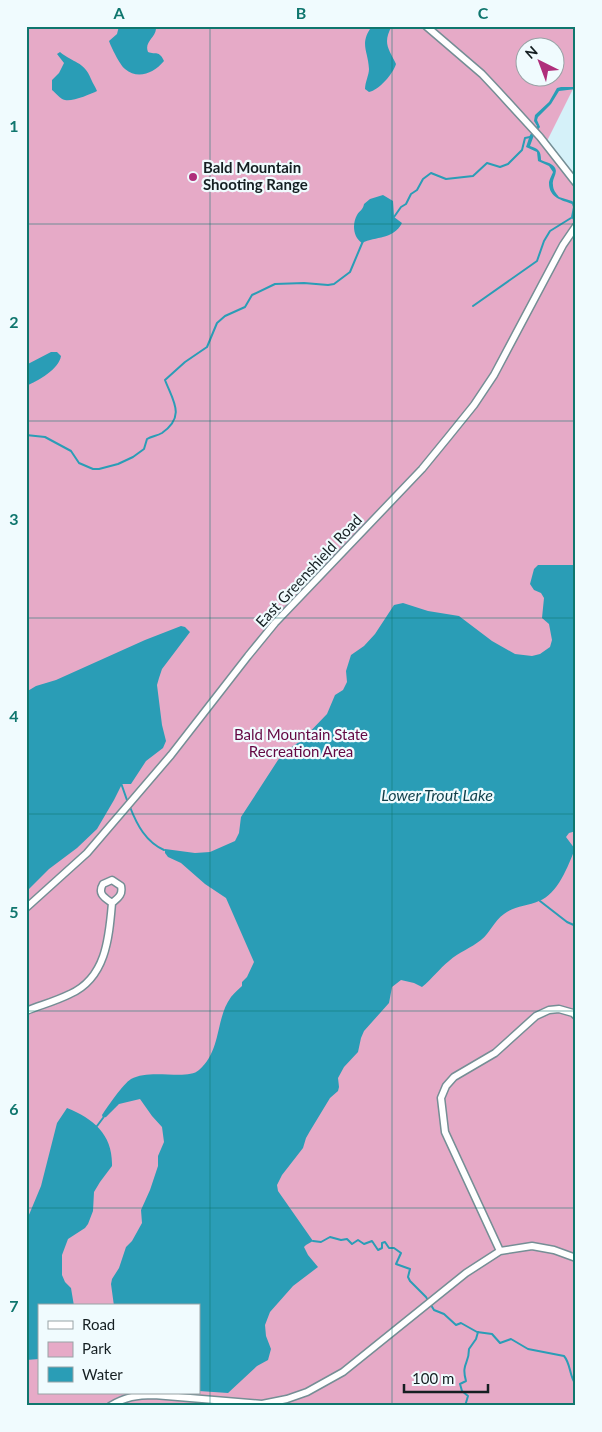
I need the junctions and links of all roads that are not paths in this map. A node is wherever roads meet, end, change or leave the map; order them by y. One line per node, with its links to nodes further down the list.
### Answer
1 (426, 26): 2 (street)
2 (576, 183)
3 (576, 226): 5 (street, East Greenshield Road)
4 (112, 904): 6 (street)
5 (26, 908)
6 (26, 1011)
7 (576, 1016): 8 (street)
8 (500, 1251): 9 (street); 10 (street)
9 (576, 1258)
10 (110, 1406)

